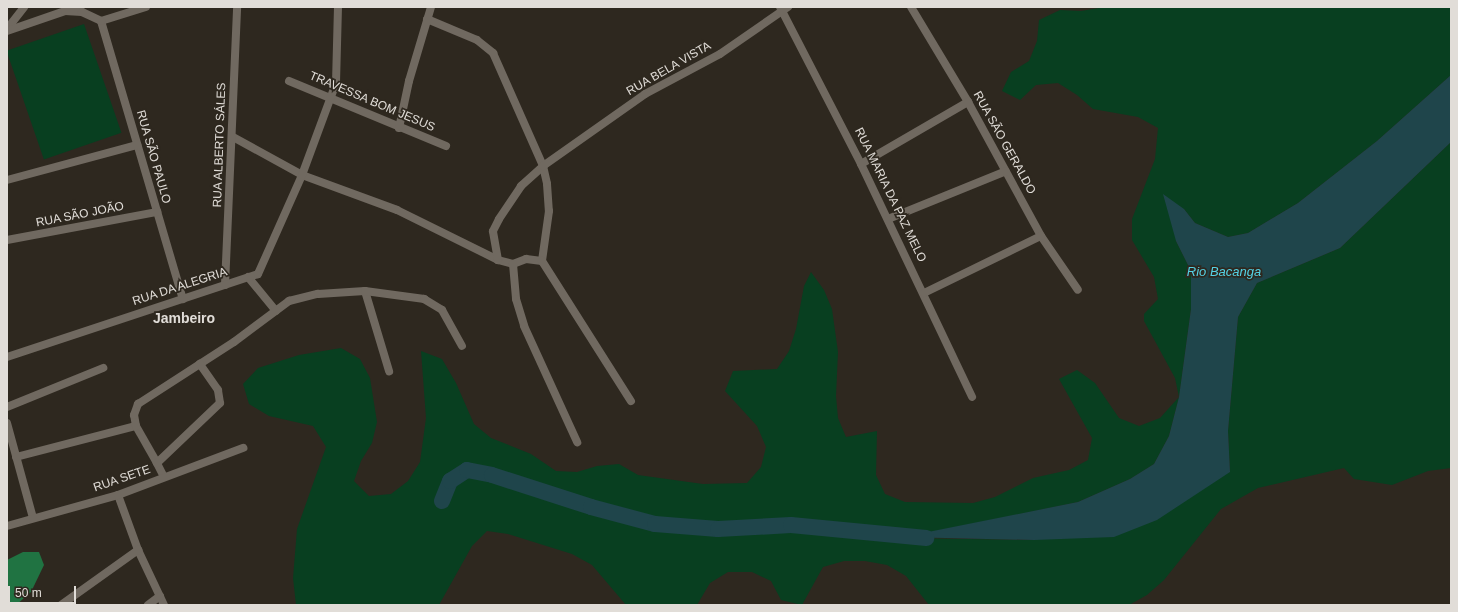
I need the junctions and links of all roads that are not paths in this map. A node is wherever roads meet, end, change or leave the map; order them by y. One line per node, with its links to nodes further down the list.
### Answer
1 (24, 7): 10 (street)
2 (146, 7): 9 (street)
3 (237, 7): 15 (street, RUA ALBERTO SÁLES)
4 (338, 7): 12 (street, RUA DA ALEGRIA)
5 (431, 7): 8 (street)
6 (911, 7): 13 (street, RUA SÃO GERALDO)
7 (784, 8): 18 (street, RUA MARIA DA PAZ MELO); 19 (street, RUA BELA VISTA)
8 (427, 19): 14 (street); 19 (street)
9 (101, 21): 10 (street); 16 (street, RUA SÃO PAULO)
10 (7, 30)
11 (289, 80): 12 (street, TRAVESSA BOM JESUS)
12 (330, 98): 14 (street, TRAVESSA BOM JESUS); 21 (street, RUA DA ALEGRIA)
13 (968, 102): 18 (street); 20 (street, RUA SÃO GERALDO)
14 (399, 128): 17 (street, TRAVESSA BOM JESUS)
15 (233, 137): 21 (street); 31 (street, RUA ALBERTO SÁLES)
16 (137, 145): 22 (street); 23 (street, RUA SÃO PAULO)
17 (446, 146)
18 (861, 164): 24 (street, RUA MARIA DA PAZ MELO)
19 (543, 166): 27 (street, RUA BELA VISTA); 28 (street)
20 (1006, 171): 24 (street); 25 (street, RUA SÃO GERALDO)
21 (302, 175): 27 (street); 30 (street, RUA DA ALEGRIA)
22 (7, 180)
23 (157, 212): 26 (street, RUA SÃO JOÃO); 35 (street, RUA SÃO PAULO)
24 (888, 219): 34 (street, RUA MARIA DA PAZ MELO)
25 (1041, 236): 32 (street, RUA SÃO GERALDO); 34 (street)
26 (7, 240)
27 (498, 260): 29 (street)
28 (542, 261): 29 (street); 43 (street)
29 (513, 264): 48 (street)
30 (248, 277): 31 (street, RUA DA ALEGRIA); 36 (street)
31 (225, 285): 35 (street, RUA DA ALEGRIA)
32 (1078, 290)
33 (365, 291): 36 (street); 37 (street); 41 (street)
34 (924, 292): 42 (street, RUA MARIA DA PAZ MELO)
35 (182, 299): 38 (street, RUA DA ALEGRIA)
36 (276, 311): 39 (street)
37 (462, 346)
38 (7, 355)
39 (200, 364): 46 (street); 51 (street)
40 (103, 368): 44 (street)
41 (389, 371)
42 (972, 397)
43 (631, 401)
44 (7, 407)
45 (7, 423): 47 (street)
46 (136, 426): 50 (street); 51 (street)
47 (8, 432): 50 (street)
48 (577, 442)
49 (243, 448): 52 (street, RUA SETE)
50 (16, 457): 54 (street)
51 (157, 463): 52 (street)
52 (164, 477): 53 (street, RUA SETE)
53 (118, 495): 54 (street, RUA SETE); 56 (street)
54 (33, 518): 55 (street, RUA SETE)
55 (7, 526)
56 (138, 550): 57 (street); 58 (street)
57 (160, 596): 59 (street); 60 (street)
58 (61, 605)
59 (148, 605)
60 (164, 605)

